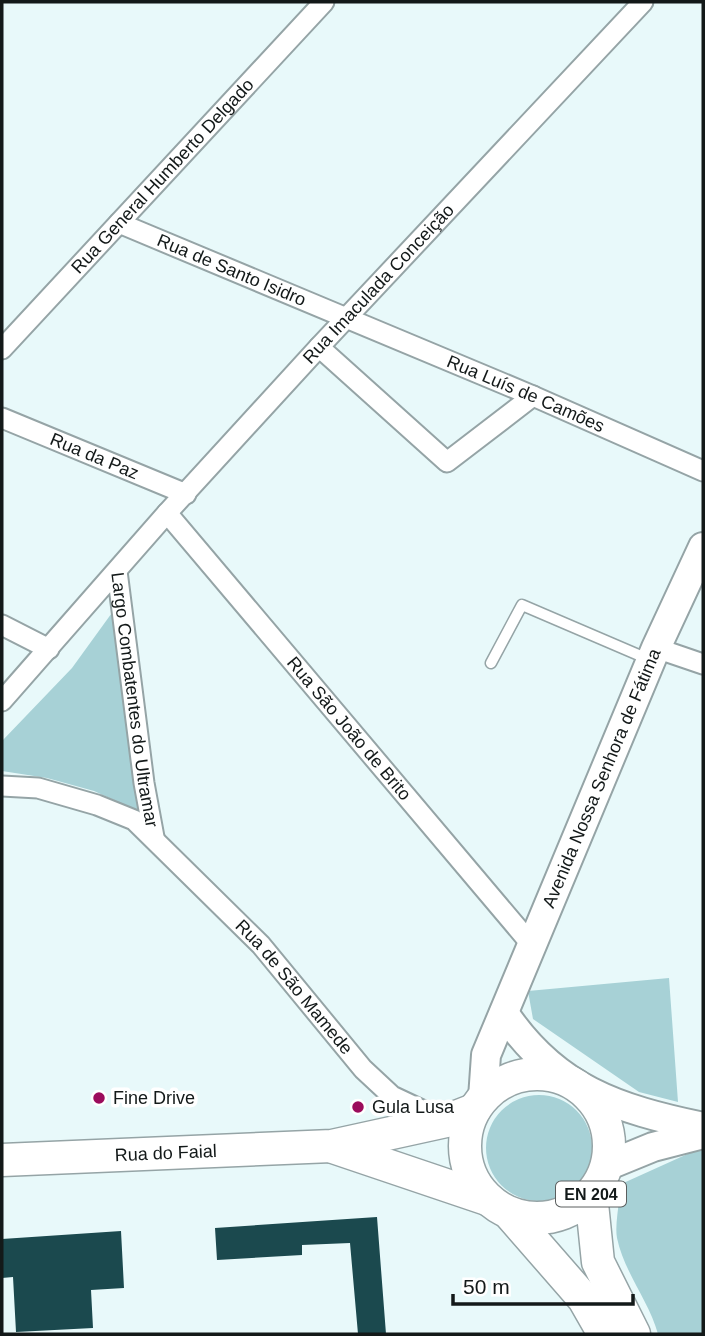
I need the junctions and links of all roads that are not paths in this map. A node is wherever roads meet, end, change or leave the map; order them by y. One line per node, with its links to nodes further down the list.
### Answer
1 (324, 2): 3 (street, Rua General Humberto Delgado)
2 (643, 2): 4 (street, Rua Imaculada Conceição)
3 (119, 223): 4 (street, Rua de Santo Isidro); 6 (street, Rua General Humberto Delgado)
4 (345, 319): 5 (street, Rua Imaculada Conceição); 7 (street, Rua Luís de Camões)
5 (319, 347): 7 (street); 10 (street, Rua Imaculada Conceição)
6 (2, 349)
7 (533, 396): 9 (street, Rua Luís de Camões)
8 (2, 418): 10 (street, Rua da Paz)
9 (703, 471)
10 (186, 494): 11 (street, Rua Imaculada Conceição)
11 (167, 513): 13 (street, Rua Imaculada Conceição); 22 (street, Rua São João de Brito)
12 (703, 547): 16 (street, Avenida Nossa Senhora de Fátima)
13 (117, 570): 15 (street, Largo Combatentes do Ultramar); 21 (street, Largo Combatentes do Ultramar)
14 (2, 625): 15 (street)
15 (49, 649): 19 (street, Largo Combatentes do Ultramar)
16 (653, 654): 17 (lane); 18 (street); 22 (street, Avenida Nossa Senhora de Fátima)
17 (491, 663)
18 (703, 664)
19 (2, 701)
20 (2, 786): 21 (street, Largo Combatentes do Ultramar)
21 (154, 837): 25 (street, Rua de São Mamede)
22 (531, 944): 23 (street, Avenida Nossa Senhora de Fátima)
23 (504, 1013): 24 (street); 25 (street, Avenida Nossa Senhora de Fátima)
24 (582, 1089): 25 (main road, EN 204); 26 (street); 30 (main road, EN 204)
25 (468, 1110): 28 (main road, EN 204); 32 (main road)
26 (703, 1127)
27 (703, 1134): 30 (street)
28 (332, 1146): 29 (main road, Rua do Faial / EN 204); 32 (main road, EN 204)
29 (2, 1160)
30 (608, 1165): 31 (main road, EN 204)
31 (591, 1194): 32 (main road, EN 204); 34 (main road, EN 204)
32 (498, 1206): 33 (main road)
33 (604, 1334)
34 (634, 1334)

